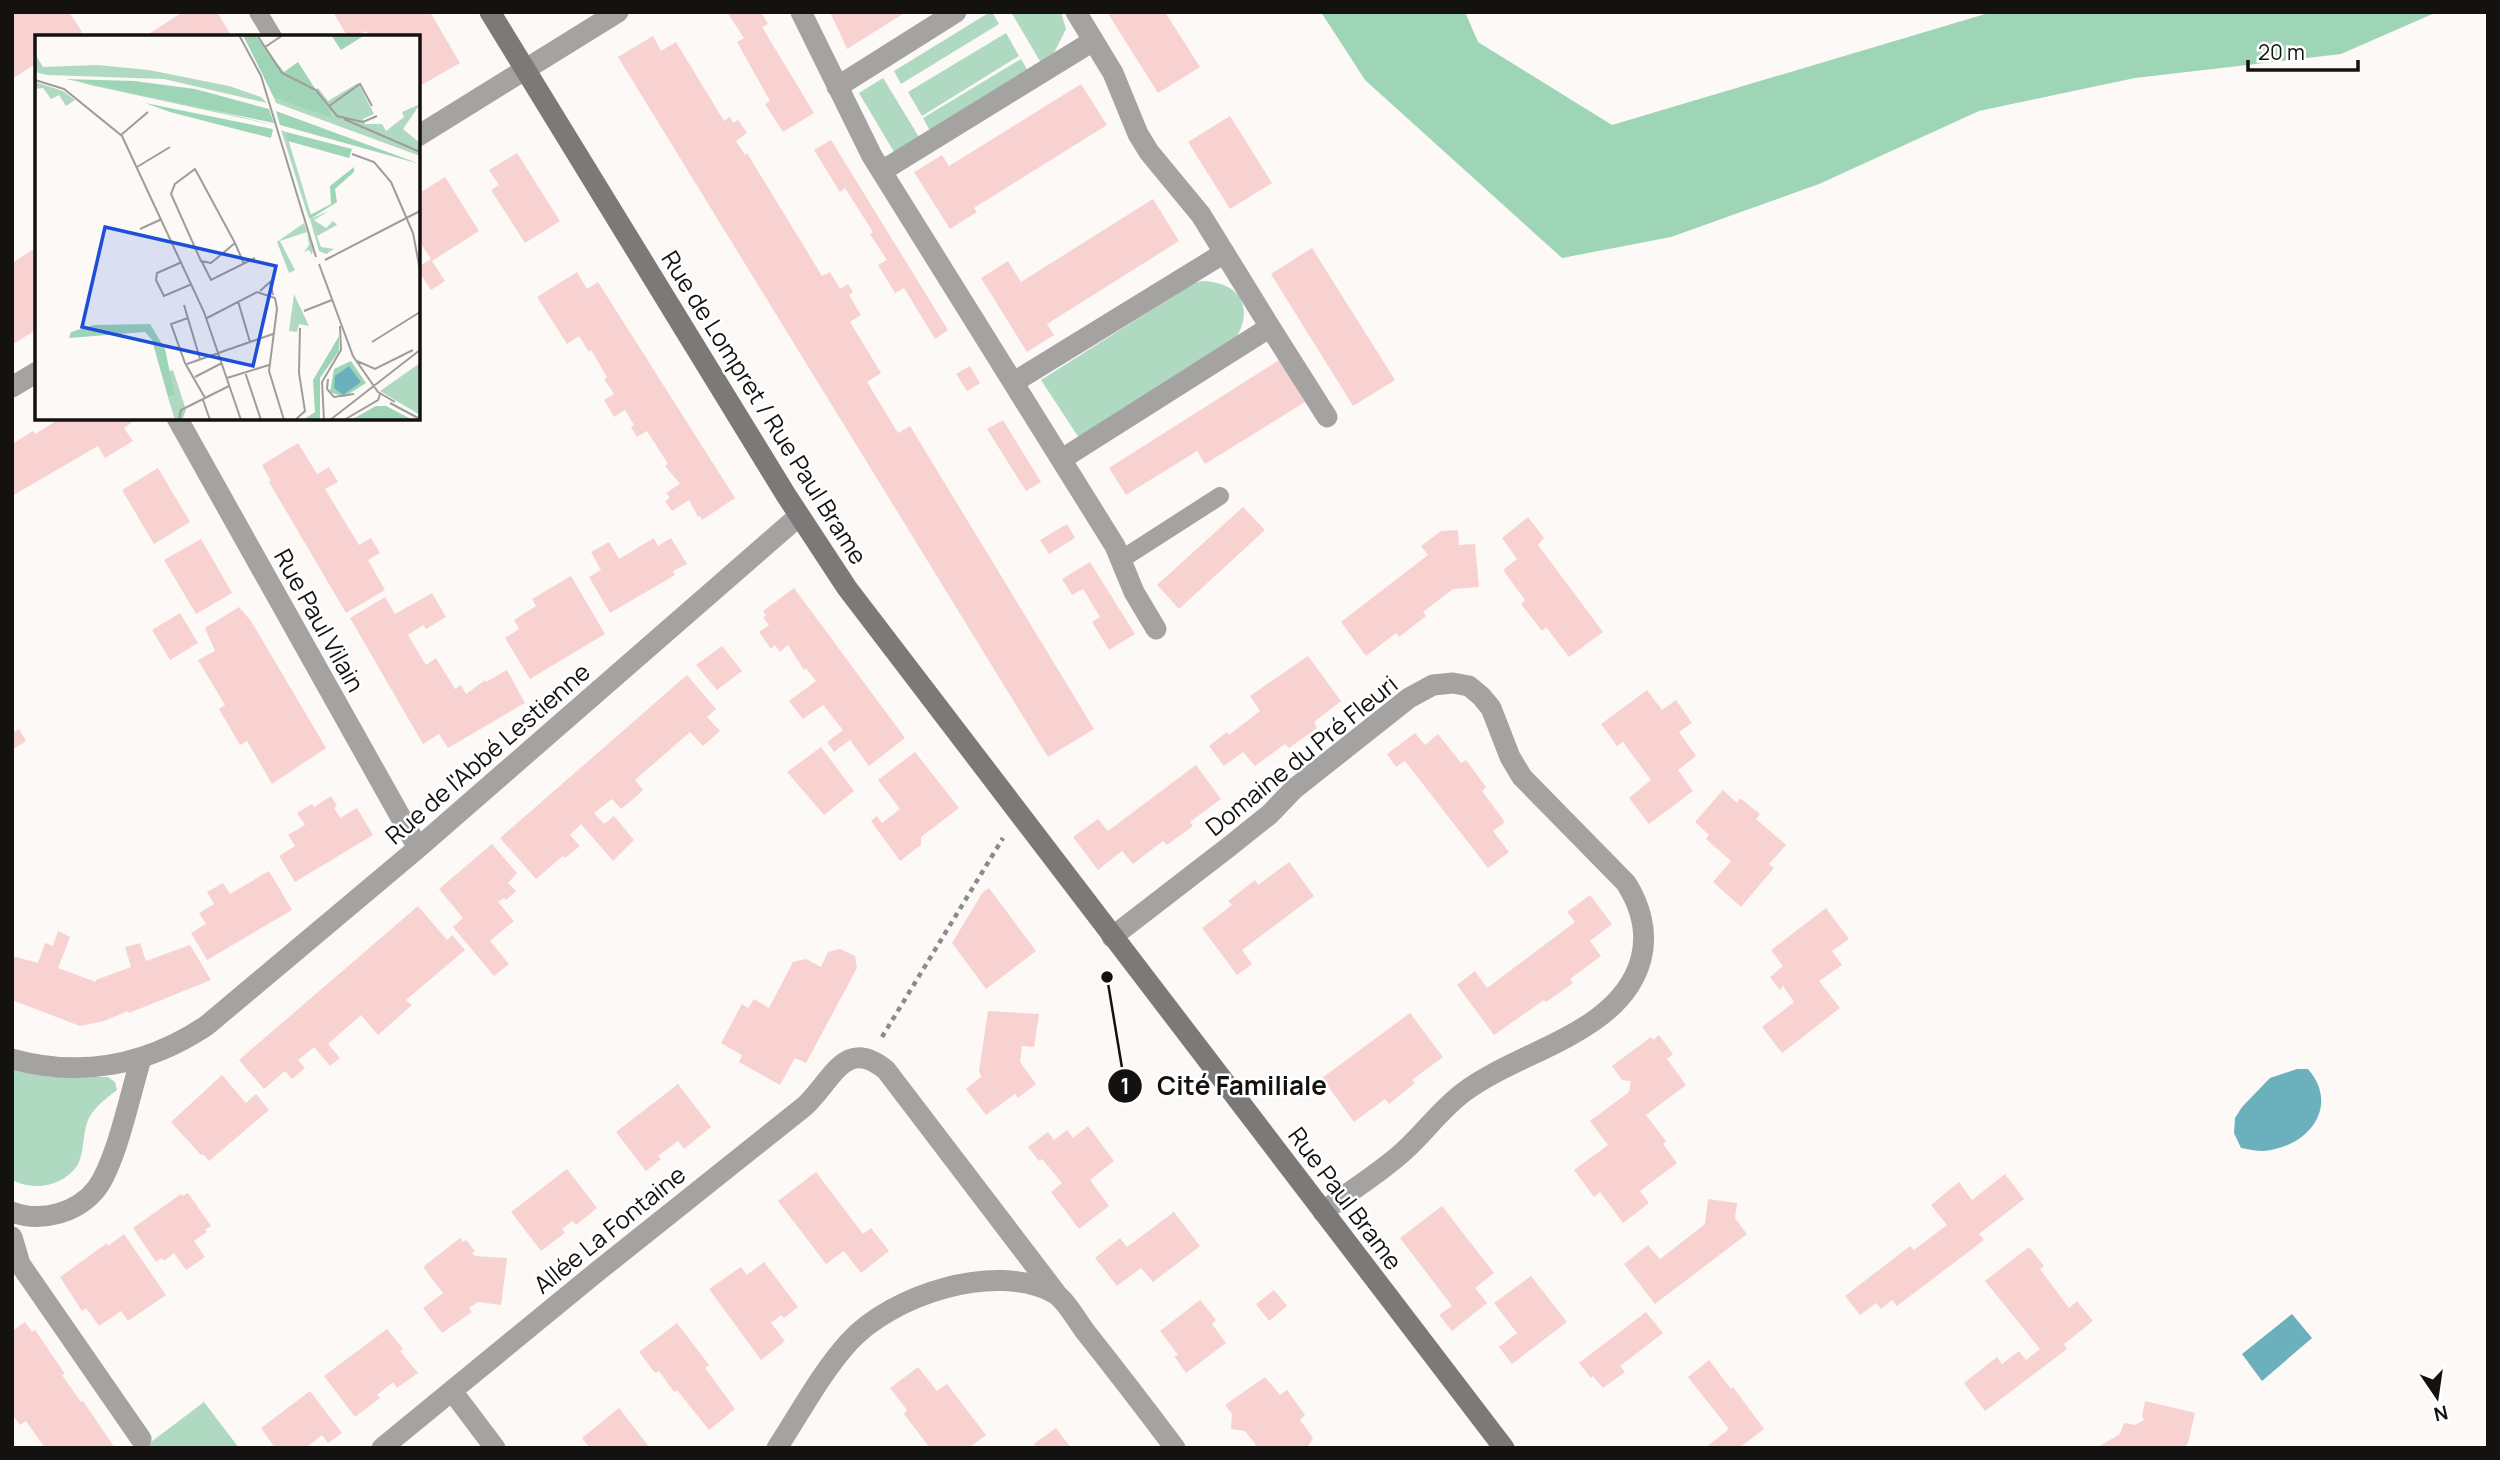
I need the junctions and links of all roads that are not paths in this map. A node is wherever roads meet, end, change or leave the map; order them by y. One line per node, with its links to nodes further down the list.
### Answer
1 (258, 12): 7 (lane)
2 (490, 12): 9 (street, Rue de Lompret / Rue Paul Brame)
3 (618, 12): 9 (street)
4 (801, 12): 10 (street)
5 (956, 12): 10 (street)
6 (1076, 12): 8 (street)
7 (272, 35)
8 (1093, 41): 12 (street); 13 (street)
9 (524, 68): 11 (street); 22 (street, Rue de Lompret / Rue Paul Brame)
10 (837, 87): 12 (street)
11 (420, 135)
12 (882, 171): 16 (street)
13 (1224, 253): 14 (street); 16 (street)
14 (1270, 327): 18 (street); 20 (street)
15 (35, 373): 17 (street)
16 (1014, 382): 20 (street)
17 (12, 387)
18 (1327, 417)
19 (178, 420): 26 (street, Rue Paul Vilain)
20 (1062, 459): 23 (street)
21 (1220, 496): 23 (lane)
22 (799, 516): 25 (street, Rue de Lompret / Rue Paul Brame); 26 (street, Rue de l'Abbé Lestienne)
23 (1122, 559): 24 (street)
24 (1156, 629)
25 (1018, 814): 27 (street, Rue Paul Brame)
26 (418, 848): 29 (street, Rue de l'Abbé Lestienne)
27 (1112, 937): 31 (street, Rue Paul Brame); 31 (street, Domaine du Pré Fleuri)
28 (12, 1059): 29 (street, Rue de l'Abbé Lestienne)
29 (141, 1059): 30 (street)
30 (12, 1212)
31 (1323, 1212): 40 (street, Rue Paul Brame)
32 (12, 1237): 35 (street)
33 (1056, 1293): 34 (street, Allée La Fontaine); 38 (street); 39 (street)
34 (452, 1391): 36 (street, Allée La Fontaine); 37 (street)
35 (141, 1438)
36 (382, 1448)
37 (495, 1448)
38 (777, 1448)
39 (1175, 1448)
40 (1504, 1448)

